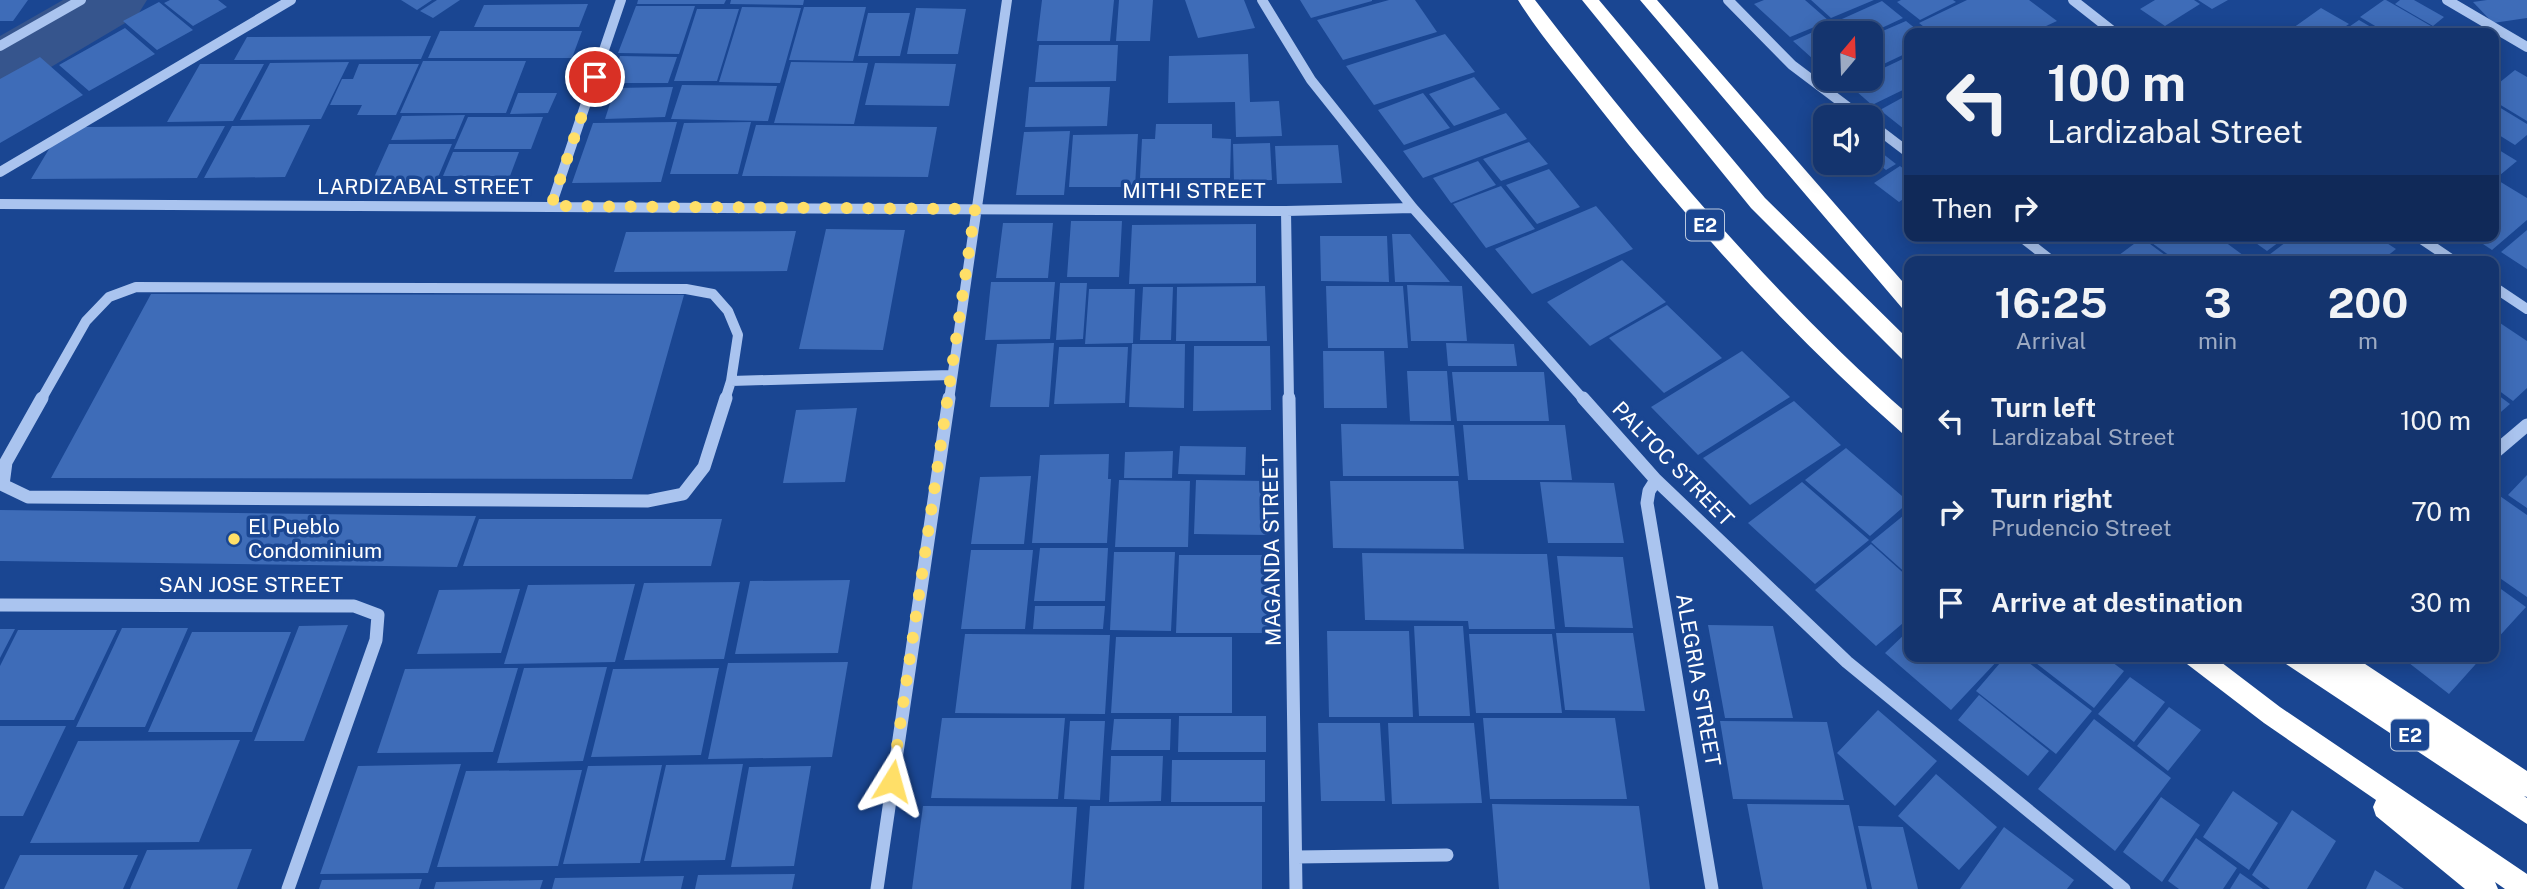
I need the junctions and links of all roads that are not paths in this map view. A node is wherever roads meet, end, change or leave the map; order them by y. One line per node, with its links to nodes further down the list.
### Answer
1 (59, 0): 13 (street)
2 (80, 0): 13 (street)
3 (291, 0): 22 (street)
4 (621, 0): 24 (street)
5 (1007, 0): 26 (street)
6 (1262, 0): 25 (street, PALTOC STREET)
7 (1526, 0): 38 (highway, E2)
8 (1590, 0): 35 (highway, E2)
9 (1648, 0): 33 (highway)
10 (1728, 0): 19 (street)
11 (2073, 0): 14 (street)
12 (2447, 0): 15 (street)
13 (48, 17): 17 (street)
14 (2109, 28)
15 (2495, 28)
16 (2499, 31): 18 (street)
17 (0, 46)
18 (2527, 47)
19 (1845, 105)
20 (1883, 133): 21 (street)
21 (1904, 149)
22 (0, 172)
23 (0, 204): 24 (street, LARDIZABAL STREET)
24 (551, 206): 26 (street, LARDIZABAL STREET)
25 (1413, 208): 27 (street, MITHI STREET); 41 (street, PALTOC STREET)
26 (975, 209): 27 (street, MITHI STREET); 36 (street)
27 (1286, 211): 50 (street, MAGANDA STREET)
28 (2028, 242): 30 (street)
29 (2426, 242): 31 (street)
30 (2046, 256)
31 (2447, 256)
32 (2499, 290): 34 (street)
33 (1904, 296)
34 (2527, 309)
35 (1904, 348)
36 (951, 375): 37 (street); 52 (street)
37 (731, 382): 37 (street)
38 (1904, 423)
39 (2527, 425): 40 (street)
40 (2499, 449)
41 (1656, 480): 54 (street, ALEGRIA STREET); 55 (street, PALTOC STREET)
42 (0, 605): 51 (street, SAN JOSE STREET)
43 (2203, 662): 46 (highway)
44 (2303, 662): 48 (highway, E2)
45 (2342, 662): 47 (highway)
46 (2272, 715): 56 (highway); 57 (highway)
47 (2527, 785)
48 (2527, 812)
49 (1447, 855): 50 (lane)
50 (1296, 857): 53 (street, MAGANDA STREET)
51 (288, 889)
52 (877, 889)
53 (1296, 889)
54 (1712, 889)
55 (2124, 889)
56 (2485, 889)
57 (2527, 889)

